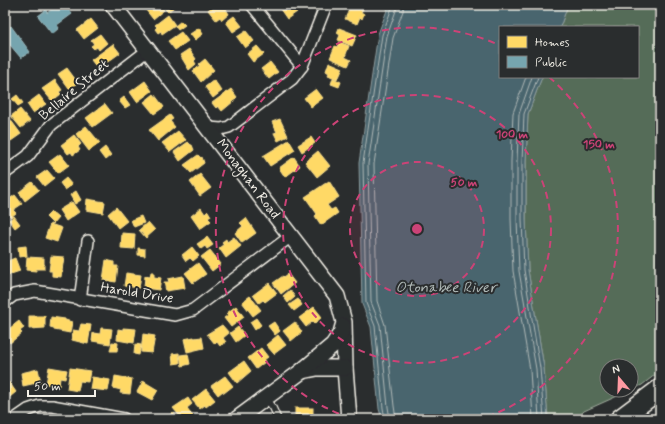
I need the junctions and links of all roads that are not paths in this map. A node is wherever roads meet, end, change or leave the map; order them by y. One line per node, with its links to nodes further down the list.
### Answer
1 (113, 5): 4 (street, Monaghan Road)
2 (252, 5): 5 (street)
3 (326, 5): 5 (street)
4 (148, 50): 6 (street, Monaghan Road); 7 (street, Bellaire Street)
5 (302, 66): 6 (street)
6 (208, 128): 8 (street, Monaghan Road)
7 (5, 173)
8 (291, 236): 10 (street, Harold Drive); 12 (street, Monaghan Road)
9 (88, 241): 10 (street)
10 (80, 300): 11 (street, Harold Drive)
11 (5, 302)
12 (344, 322): 13 (street, Monaghan Road); 14 (street)
13 (348, 368): 14 (street); 22 (street, Monaghan Road)
14 (302, 371): 16 (street)
15 (660, 389): 17 (highway)
16 (266, 398): 20 (street); 21 (lane)
17 (626, 414)
18 (15, 419): 19 (street)
19 (124, 419)
20 (237, 419)
21 (278, 419)
22 (349, 419)

